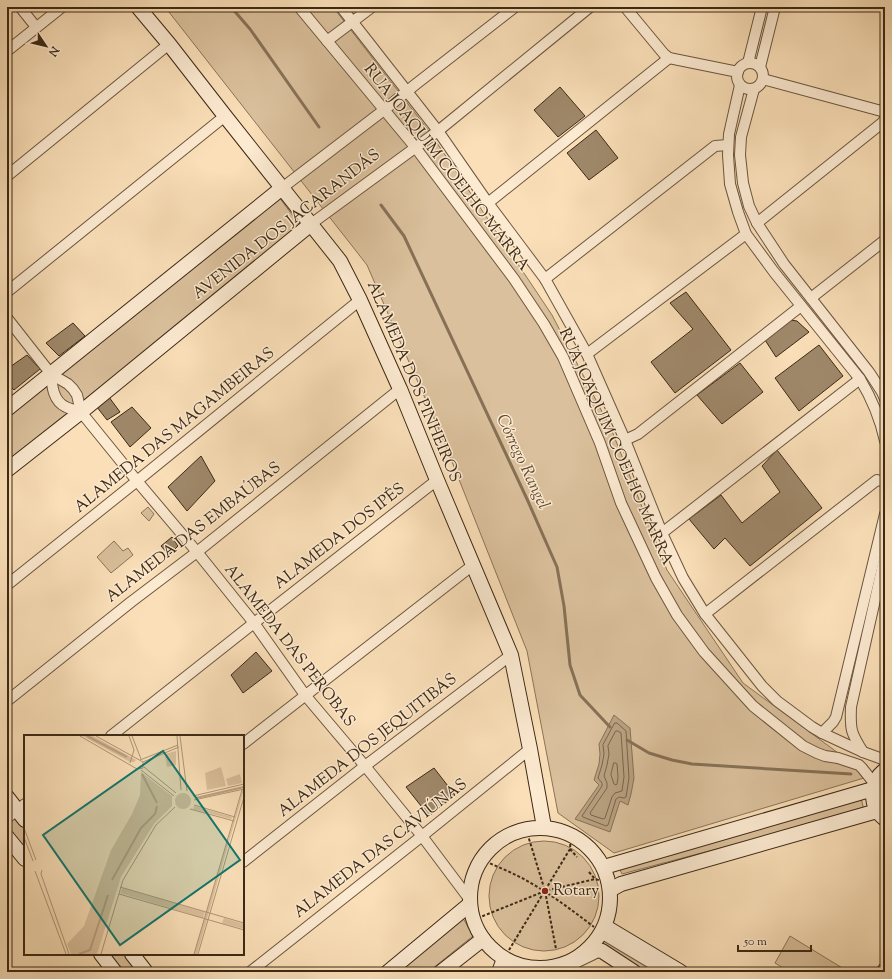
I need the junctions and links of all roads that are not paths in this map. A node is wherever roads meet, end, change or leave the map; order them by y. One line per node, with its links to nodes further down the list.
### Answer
1 (20, 7): 13 (street)
2 (62, 7): 13 (street)
3 (138, 7): 15 (street, ALAMEDA DOS PINHEIROS)
4 (299, 7): 14 (street, RUA JOAQUIM COELHO MARRA)
5 (341, 7): 12 (street, RUA JOAQUIM COELHO MARRA)
6 (372, 7): 12 (street)
7 (515, 7): 24 (street, AVENIDA DOS JACARANDÁS)
8 (590, 7): 29 (street, AVENIDA DOS JACARANDÁS)
9 (625, 7): 17 (street)
10 (762, 7): 18 (street)
11 (775, 7): 19 (street)
12 (353, 22): 14 (street); 24 (street, RUA JOAQUIM COELHO MARRA)
13 (36, 27): 16 (street)
14 (327, 42): 25 (street, RUA JOAQUIM COELHO MARRA)
15 (169, 44): 27 (street, ALAMEDA DOS PINHEIROS); 32 (street)
16 (7, 51)
17 (669, 58): 20 (street); 34 (street)
18 (748, 63): 19 (street); 20 (street)
19 (760, 67): 21 (street)
20 (738, 72): 22 (street)
21 (763, 80): 23 (street); 26 (street)
22 (740, 85): 23 (street); 30 (street)
23 (754, 89): 35 (street)
24 (407, 92): 25 (street, AVENIDA DOS JACARANDÁS); 29 (street, RUA JOAQUIM COELHO MARRA)
25 (384, 110): 31 (street, RUA JOAQUIM COELHO MARRA); 33 (street, AVENIDA DOS JACARANDÁS)
26 (885, 112)
27 (224, 116): 33 (street, ALAMEDA DOS PINHEIROS); 40 (street)
28 (885, 118): 35 (street)
29 (438, 130): 31 (street, AVENIDA DOS JACARANDÁS); 34 (street, RUA JOAQUIM COELHO MARRA)
30 (728, 145): 37 (street); 39 (street)
31 (415, 147): 36 (street, AVENIDA DOS JACARANDÁS); 70 (street, RUA JOAQUIM COELHO MARRA)
32 (7, 176)
33 (282, 188): 36 (street, ALAMEDA DOS PINHEIROS); 46 (street, AVENIDA DOS JACARANDÁS)
34 (488, 203): 39 (street, RUA JOAQUIM COELHO MARRA)
35 (757, 223): 41 (street)
36 (311, 224): 42 (street, ALAMEDA DOS PINHEIROS); 51 (street, AVENIDA DOS JACARANDÁS)
37 (746, 234): 43 (street); 45 (street)
38 (885, 240): 41 (street)
39 (546, 279): 45 (street, RUA JOAQUIM COELHO MARRA)
40 (7, 292)
41 (811, 298): 49 (street)
42 (360, 300): 48 (street, ALAMEDA DOS PINHEIROS); 56 (street, ALAMEDA DAS MAGAMBEIRAS)
43 (801, 306): 47 (street); 52 (street)
44 (7, 318): 46 (street, ALAMEDA DAS PEROBAS)
45 (587, 354): 52 (street, RUA JOAQUIM COELHO MARRA)
46 (51, 374): 50 (street, AVENIDA DOS JACARANDÁS); 51 (street, ALAMEDA DAS PEROBAS); 51 (street, ALAMEDA DAS PEROBAS)
47 (860, 379): 53 (street); 59 (street)
48 (400, 389): 55 (street, ALAMEDA DOS PINHEIROS); 60 (street, ALAMEDA DAS EMBAÚBAS)
49 (885, 398)
50 (7, 409)
51 (81, 412): 54 (street, AVENIDA DOS JACARANDÁS); 56 (street, ALAMEDA DAS PEROBAS)
52 (625, 440): 59 (street, RUA JOAQUIM COELHO MARRA)
53 (885, 441)
54 (7, 470)
55 (437, 480): 62 (street, ALAMEDA DOS PINHEIROS); 65 (street, ALAMEDA DOS IPÊS)
56 (137, 481): 60 (street, ALAMEDA DAS PEROBAS); 63 (street, ALAMEDA DAS MAGAMBEIRAS)
57 (885, 482): 64 (street)
58 (885, 514): 71 (street)
59 (662, 533): 64 (street, RUA JOAQUIM COELHO MARRA)
60 (197, 552): 65 (street, ALAMEDA DAS PEROBAS); 68 (street, ALAMEDA DAS EMBAÚBAS)
61 (885, 554): 75 (street)
62 (473, 564): 66 (street, ALAMEDA DOS PINHEIROS); 67 (street)
63 (7, 584)
64 (705, 614): 69 (street, RUA JOAQUIM COELHO MARRA)
65 (254, 623): 67 (street, ALAMEDA DAS PEROBAS); 72 (street, ALAMEDA DOS IPÊS)
66 (511, 656): 74 (street, ALAMEDA DOS PINHEIROS); 77 (street, ALAMEDA DOS JEQUITIBÁS)
67 (305, 695): 73 (street); 77 (street, ALAMEDA DAS PEROBAS)
68 (7, 701)
69 (783, 706): 70 (street); 71 (street, RUA JOAQUIM COELHO MARRA)
70 (769, 719): 79 (street, RUA JOAQUIM COELHO MARRA)
71 (822, 733): 75 (street, RUA JOAQUIM COELHO MARRA)
72 (112, 735)
73 (244, 743)
74 (530, 749): 83 (street, ALAMEDA DOS PINHEIROS); 84 (street, ALAMEDA DAS CAVIÚNAS)
75 (863, 752): 76 (street, RUA JOAQUIM COELHO MARRA)
76 (885, 760)
77 (365, 766): 84 (street, ALAMEDA DAS PEROBAS); 87 (street, ALAMEDA DOS JEQUITIBÁS)
78 (885, 770): 79 (street)
79 (874, 786): 82 (street); 88 (street)
80 (7, 797): 81 (street)
81 (19, 813)
82 (881, 815): 89 (street)
83 (544, 827): 88 (street); 90 (street)
84 (422, 836): 90 (street, ALAMEDA DAS PEROBAS); 101 (street, ALAMEDA DAS CAVIÚNAS)
85 (7, 837): 86 (street)
86 (24, 858)
87 (244, 861)
88 (604, 867): 89 (street)
89 (610, 886): 91 (street)
90 (470, 902): 92 (street); 102 (street)
91 (604, 930): 94 (street); 106 (street); 107 (street)
92 (483, 939): 97 (street); 103 (street)
93 (599, 951): 94 (street); 98 (street); 105 (street)
94 (584, 953): 98 (street)
95 (102, 955): 99 (street)
96 (133, 955): 100 (street)
97 (504, 959): 98 (street); 104 (street)
98 (536, 971)
99 (115, 972)
100 (146, 972)
101 (250, 972)
102 (388, 972)
103 (441, 972)
104 (499, 972)
105 (634, 972)
106 (666, 972)
107 (681, 972)

